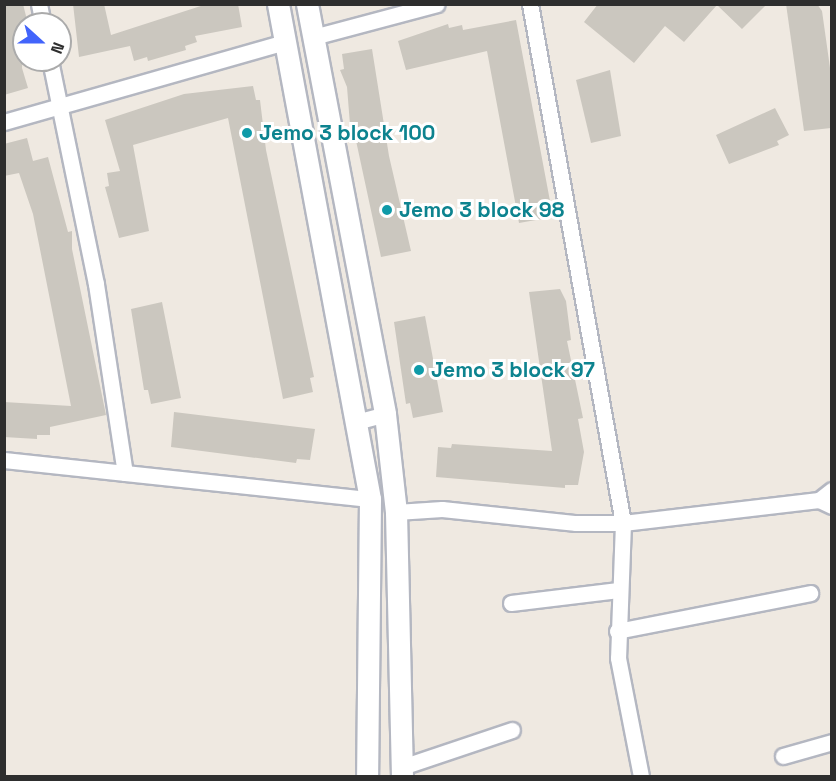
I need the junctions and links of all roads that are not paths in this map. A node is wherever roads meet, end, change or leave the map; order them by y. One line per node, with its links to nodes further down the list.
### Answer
1 (278, 4): 6 (street)
2 (307, 4): 5 (street)
3 (437, 4): 5 (street)
4 (530, 4): 18 (street)
5 (313, 38): 10 (street)
6 (284, 42): 8 (street); 11 (street)
7 (52, 72): 8 (street)
8 (59, 108): 9 (street); 13 (street)
9 (4, 122)
10 (385, 414): 11 (street); 17 (street)
11 (356, 422): 15 (street)
12 (4, 460): 13 (street)
13 (125, 473): 15 (street)
14 (831, 490): 16 (street)
15 (370, 499): 27 (street)
16 (825, 503): 18 (street)
17 (396, 512): 18 (street); 26 (street)
18 (623, 522): 19 (street)
19 (618, 590): 21 (street); 22 (street)
20 (810, 593): 22 (street)
21 (511, 603)
22 (617, 631): 28 (street)
23 (512, 730): 26 (street)
24 (831, 742): 25 (street)
25 (783, 756)
26 (402, 772)
27 (367, 777)
28 (641, 777)

